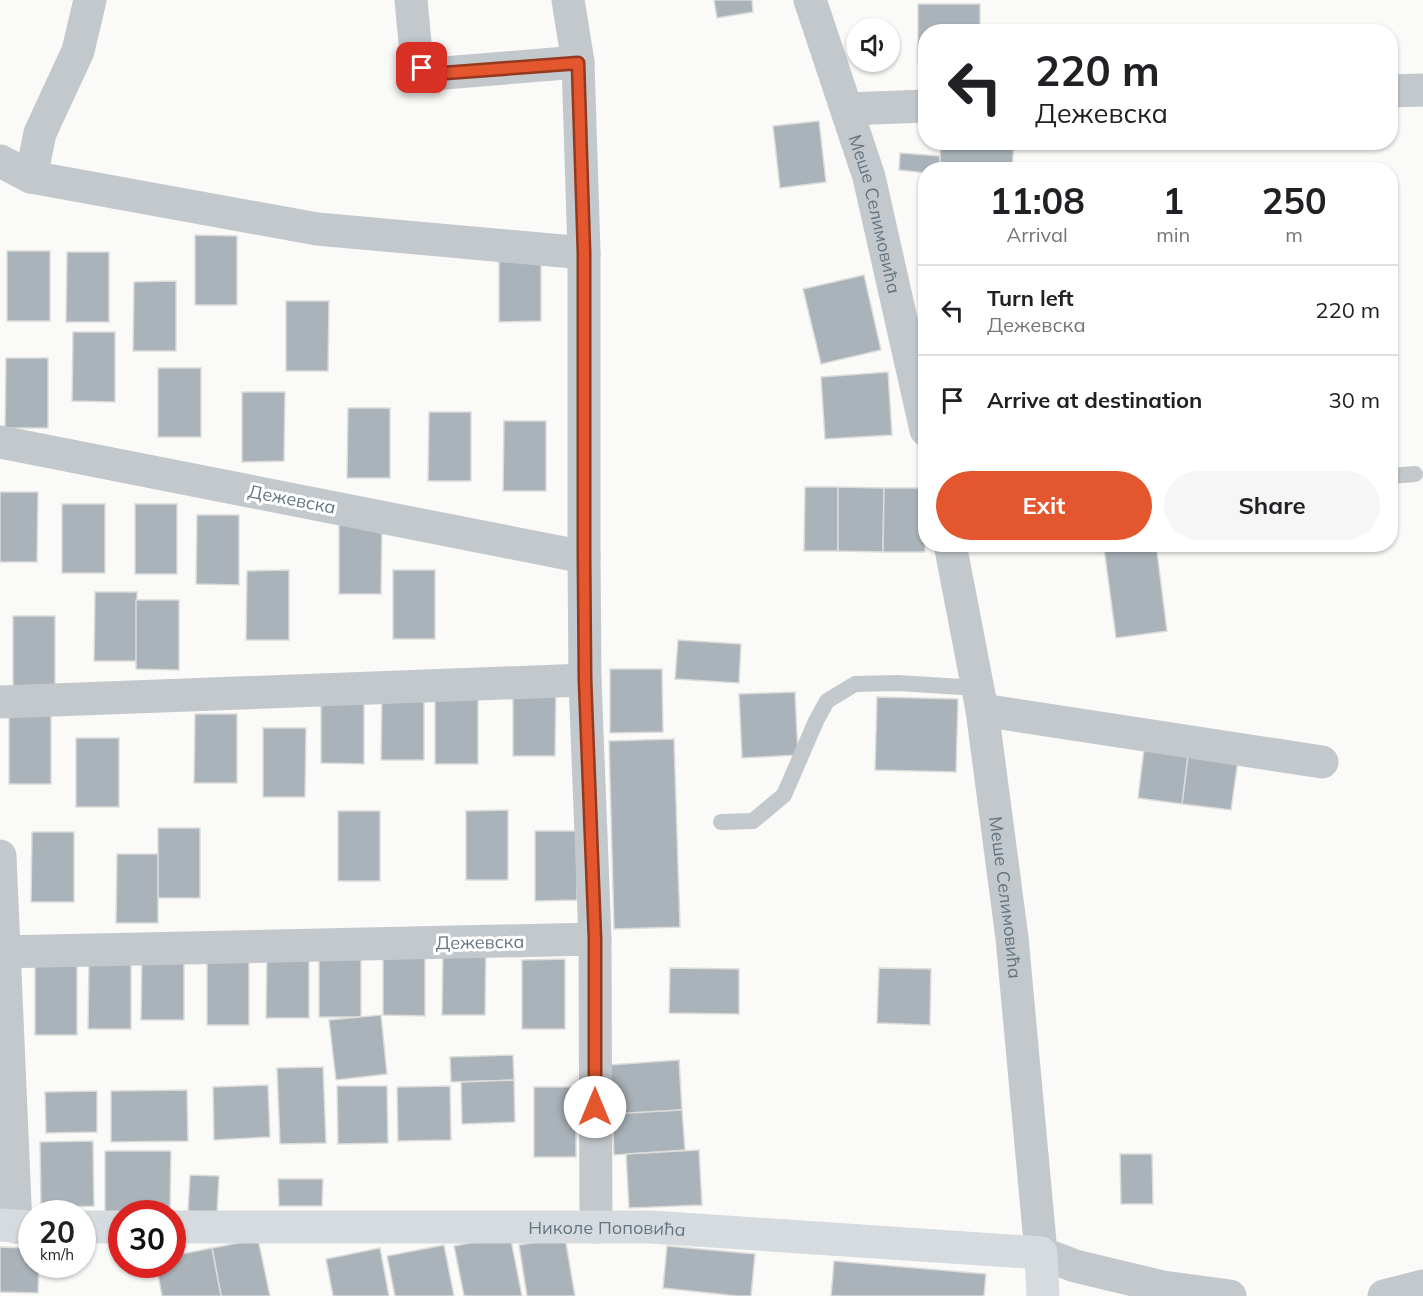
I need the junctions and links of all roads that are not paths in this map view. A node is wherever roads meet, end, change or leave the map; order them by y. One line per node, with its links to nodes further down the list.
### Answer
1 (90, 0): 11 (street)
2 (411, 0): 5 (street)
3 (568, 0): 5 (street)
4 (810, 0): 9 (street, Меше Селимовића)
5 (578, 63): 12 (street)
6 (1423, 90): 7 (street)
7 (1398, 91)
8 (918, 106): 9 (street)
9 (847, 109): 13 (street, Меше Селимовића)
10 (0, 161): 11 (street)
11 (31, 177): 12 (street)
12 (584, 253): 18 (street)
13 (918, 394)
14 (0, 442): 18 (street, Дежевска)
15 (1415, 474): 16 (lane)
16 (1398, 475)
17 (952, 552): 20 (street, Меше Селимовића)
18 (584, 557): 19 (street)
19 (585, 680): 21 (street); 25 (street)
20 (980, 699): 22 (street); 23 (lane); 31 (street, Меше Селимовића)
21 (0, 702)
22 (1323, 762)
23 (721, 822)
24 (0, 856): 26 (street)
25 (595, 939): 26 (street, Дежевска); 30 (street)
26 (2, 952): 27 (street)
27 (5, 1077): 28 (street)
28 (16, 1226)
29 (186, 1227): 30 (main road, Николе Поповића)
30 (596, 1227): 31 (main road, Николе Поповића)
31 (1041, 1253): 33 (main road, Меше Селимовића); 34 (street)
32 (1423, 1286): 35 (street)
33 (1043, 1296)
34 (1230, 1296)
35 (1384, 1296)

